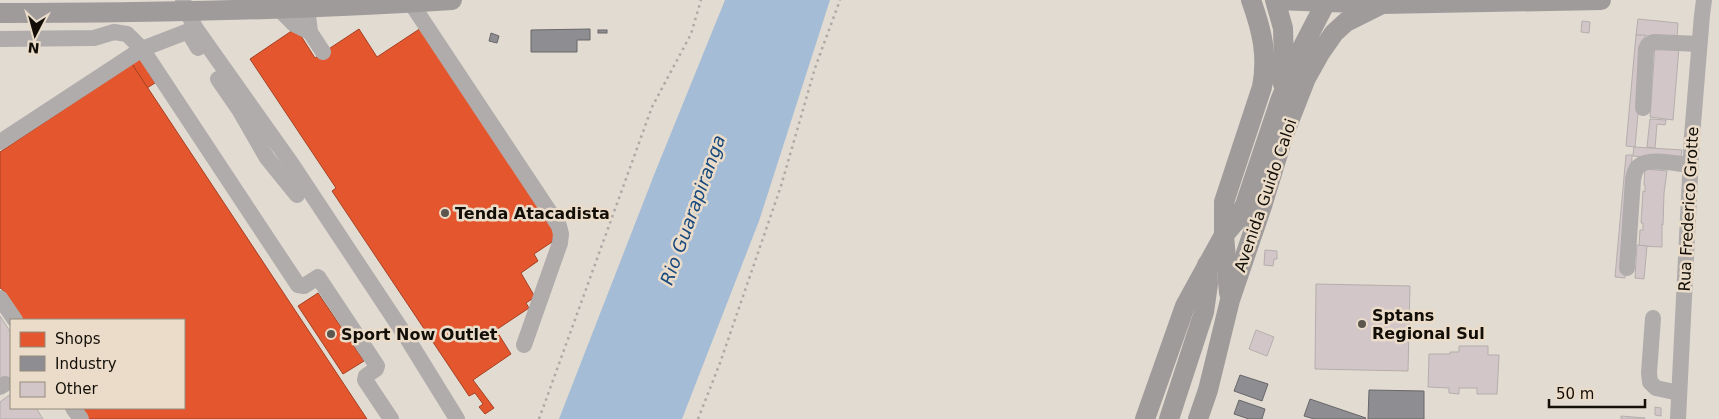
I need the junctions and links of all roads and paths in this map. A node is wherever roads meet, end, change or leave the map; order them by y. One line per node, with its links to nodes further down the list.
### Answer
1 (452, 0): 10 (main road)
2 (701, 0): 39 (path)
3 (840, 0): 40 (path)
4 (1251, 0): 28 (main road)
5 (1275, 0): 8 (main road); 23 (main road)
6 (1601, 0): 11 (main road)
7 (1704, 0): 20 (street, Rua Frederico Grotte)
8 (1326, 1): 11 (main road); 23 (main road, Avenida Guido Caloi)
9 (372, 3): 10 (main road); 13 (main road)
10 (411, 3): 35 (street)
11 (1382, 4): 32 (main road, Avenida Guido Caloi)
12 (184, 5): 15 (main road); 16 (main road); 17 (street)
13 (307, 7): 14 (main road); 18 (street)
14 (278, 8): 15 (main road); 18 (street)
15 (208, 10): 17 (street)
16 (0, 13)
17 (196, 29): 38 (street)
18 (310, 32): 22 (street)
19 (0, 39): 21 (street)
20 (1699, 44): 24 (street); 26 (street, Rua Frederico Grotte)
21 (142, 49): 25 (street); 27 (street); 37 (street)
22 (323, 52)
23 (1280, 101): 28 (main road, Avenida Guido Caloi)
24 (1643, 108)
25 (0, 142)
26 (1690, 165): 30 (street); 36 (street, Rua Frederico Grotte)
27 (297, 195)
28 (1224, 235): 29 (main road, Avenida Guido Caloi); 32 (main road)
29 (1207, 265): 41 (main road, Avenida Guido Caloi); 42 (main road)
30 (1627, 268)
31 (0, 298): 34 (street)
32 (1230, 300): 43 (main road, Avenida Guido Caloi)
33 (1653, 318): 36 (street)
34 (14, 319)
35 (524, 345)
36 (1679, 393): 44 (street, Rua Frederico Grotte)
37 (391, 419)
38 (457, 419)
39 (539, 419)
40 (698, 419)
41 (1145, 419)
42 (1170, 419)
43 (1198, 419)
44 (1678, 419)

